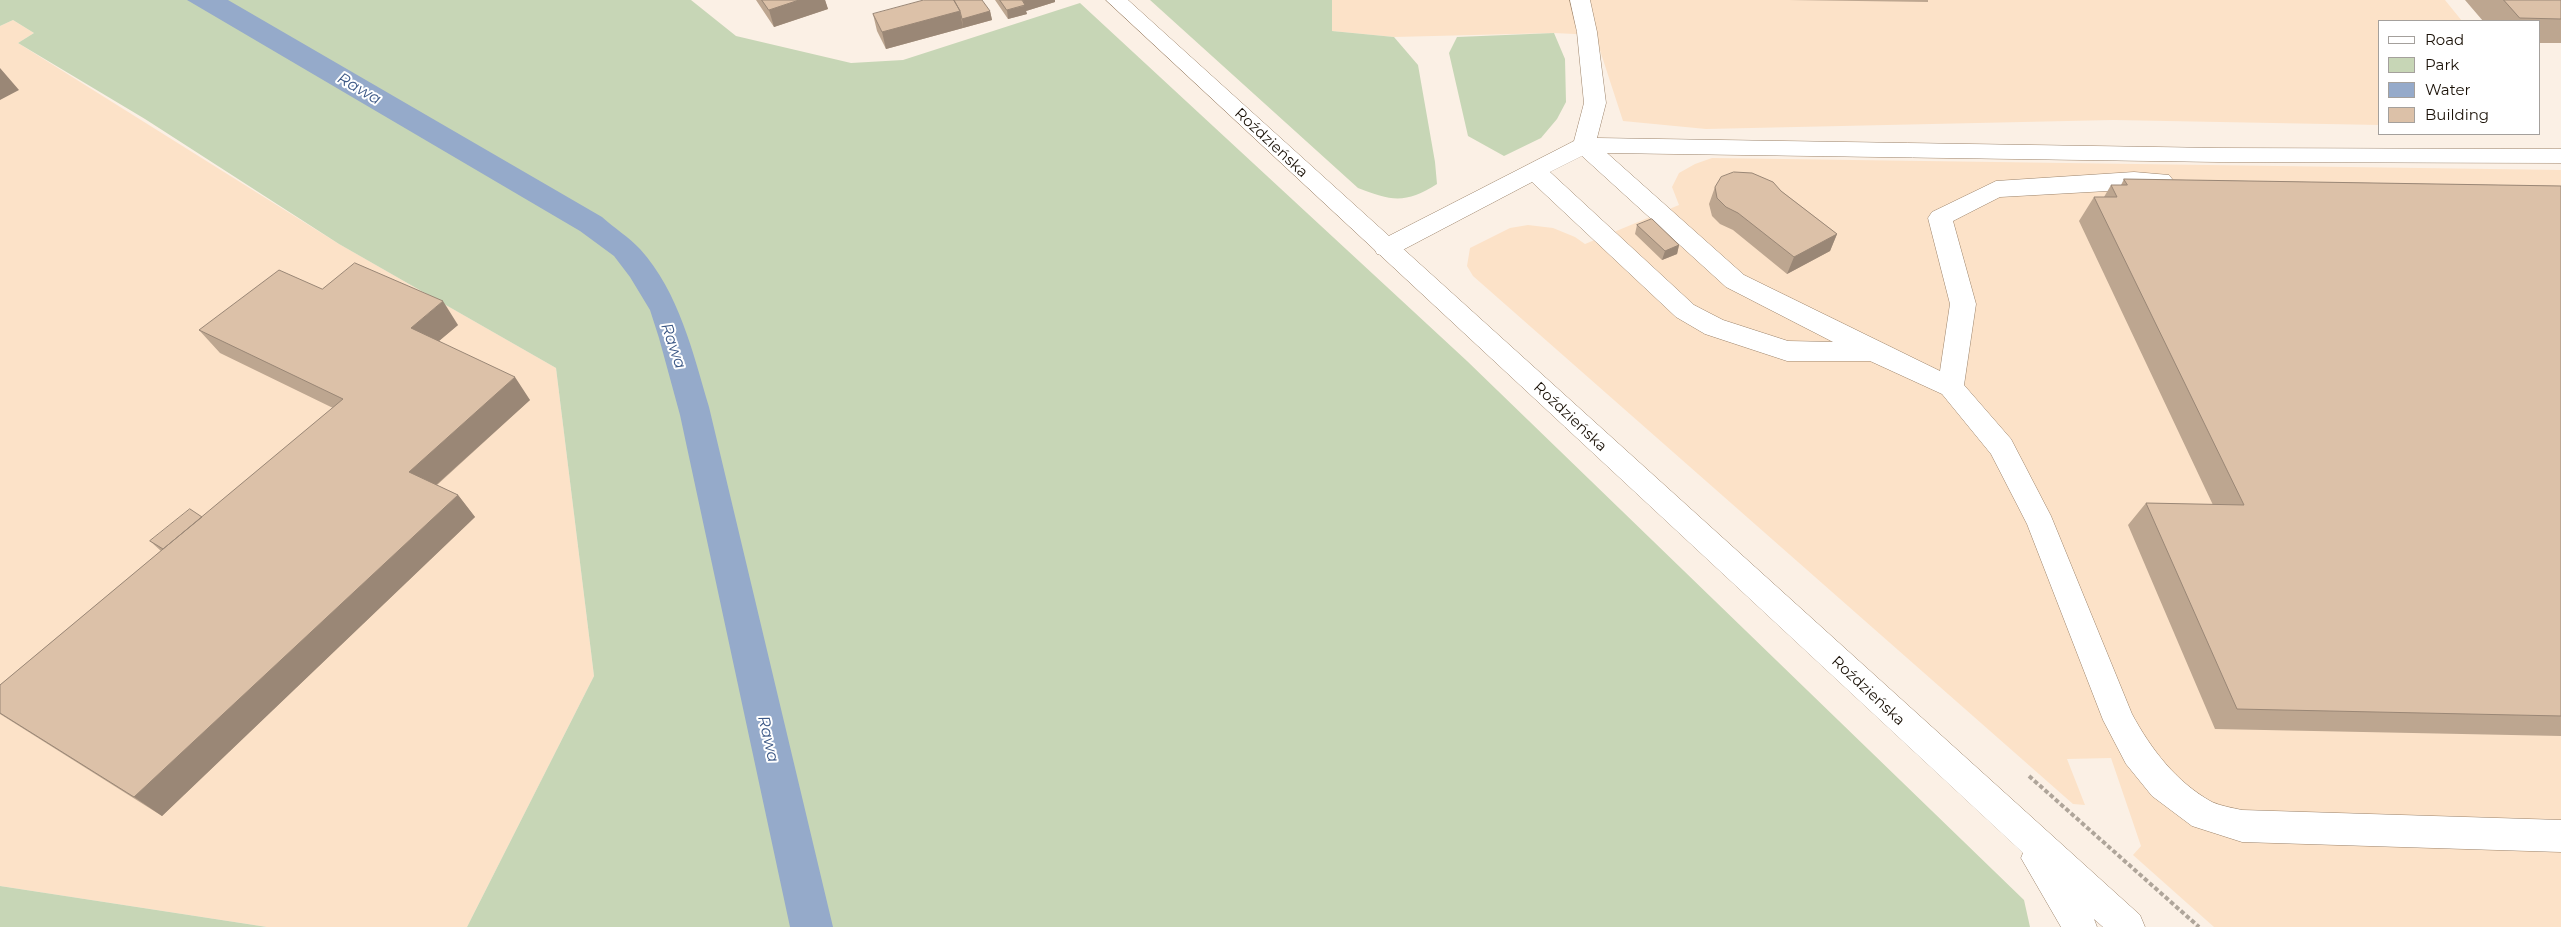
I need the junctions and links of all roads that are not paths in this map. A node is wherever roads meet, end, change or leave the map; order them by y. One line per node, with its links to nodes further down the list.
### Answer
1 (1116, 0): 7 (street, Roździeńska)
2 (1580, 0): 3 (street)
3 (1584, 145): 4 (street); 5 (street); 8 (street)
4 (2561, 156)
5 (1535, 172): 7 (street); 8 (street)
6 (2184, 180): 9 (street)
7 (1386, 248): 10 (street, Roździeńska)
8 (1875, 352): 9 (street)
9 (1951, 387): 11 (street)
10 (2023, 833): 12 (street, Roździeńska); 13 (street, Roździeńska)
11 (2561, 836)
12 (2080, 927)
13 (2128, 927)

